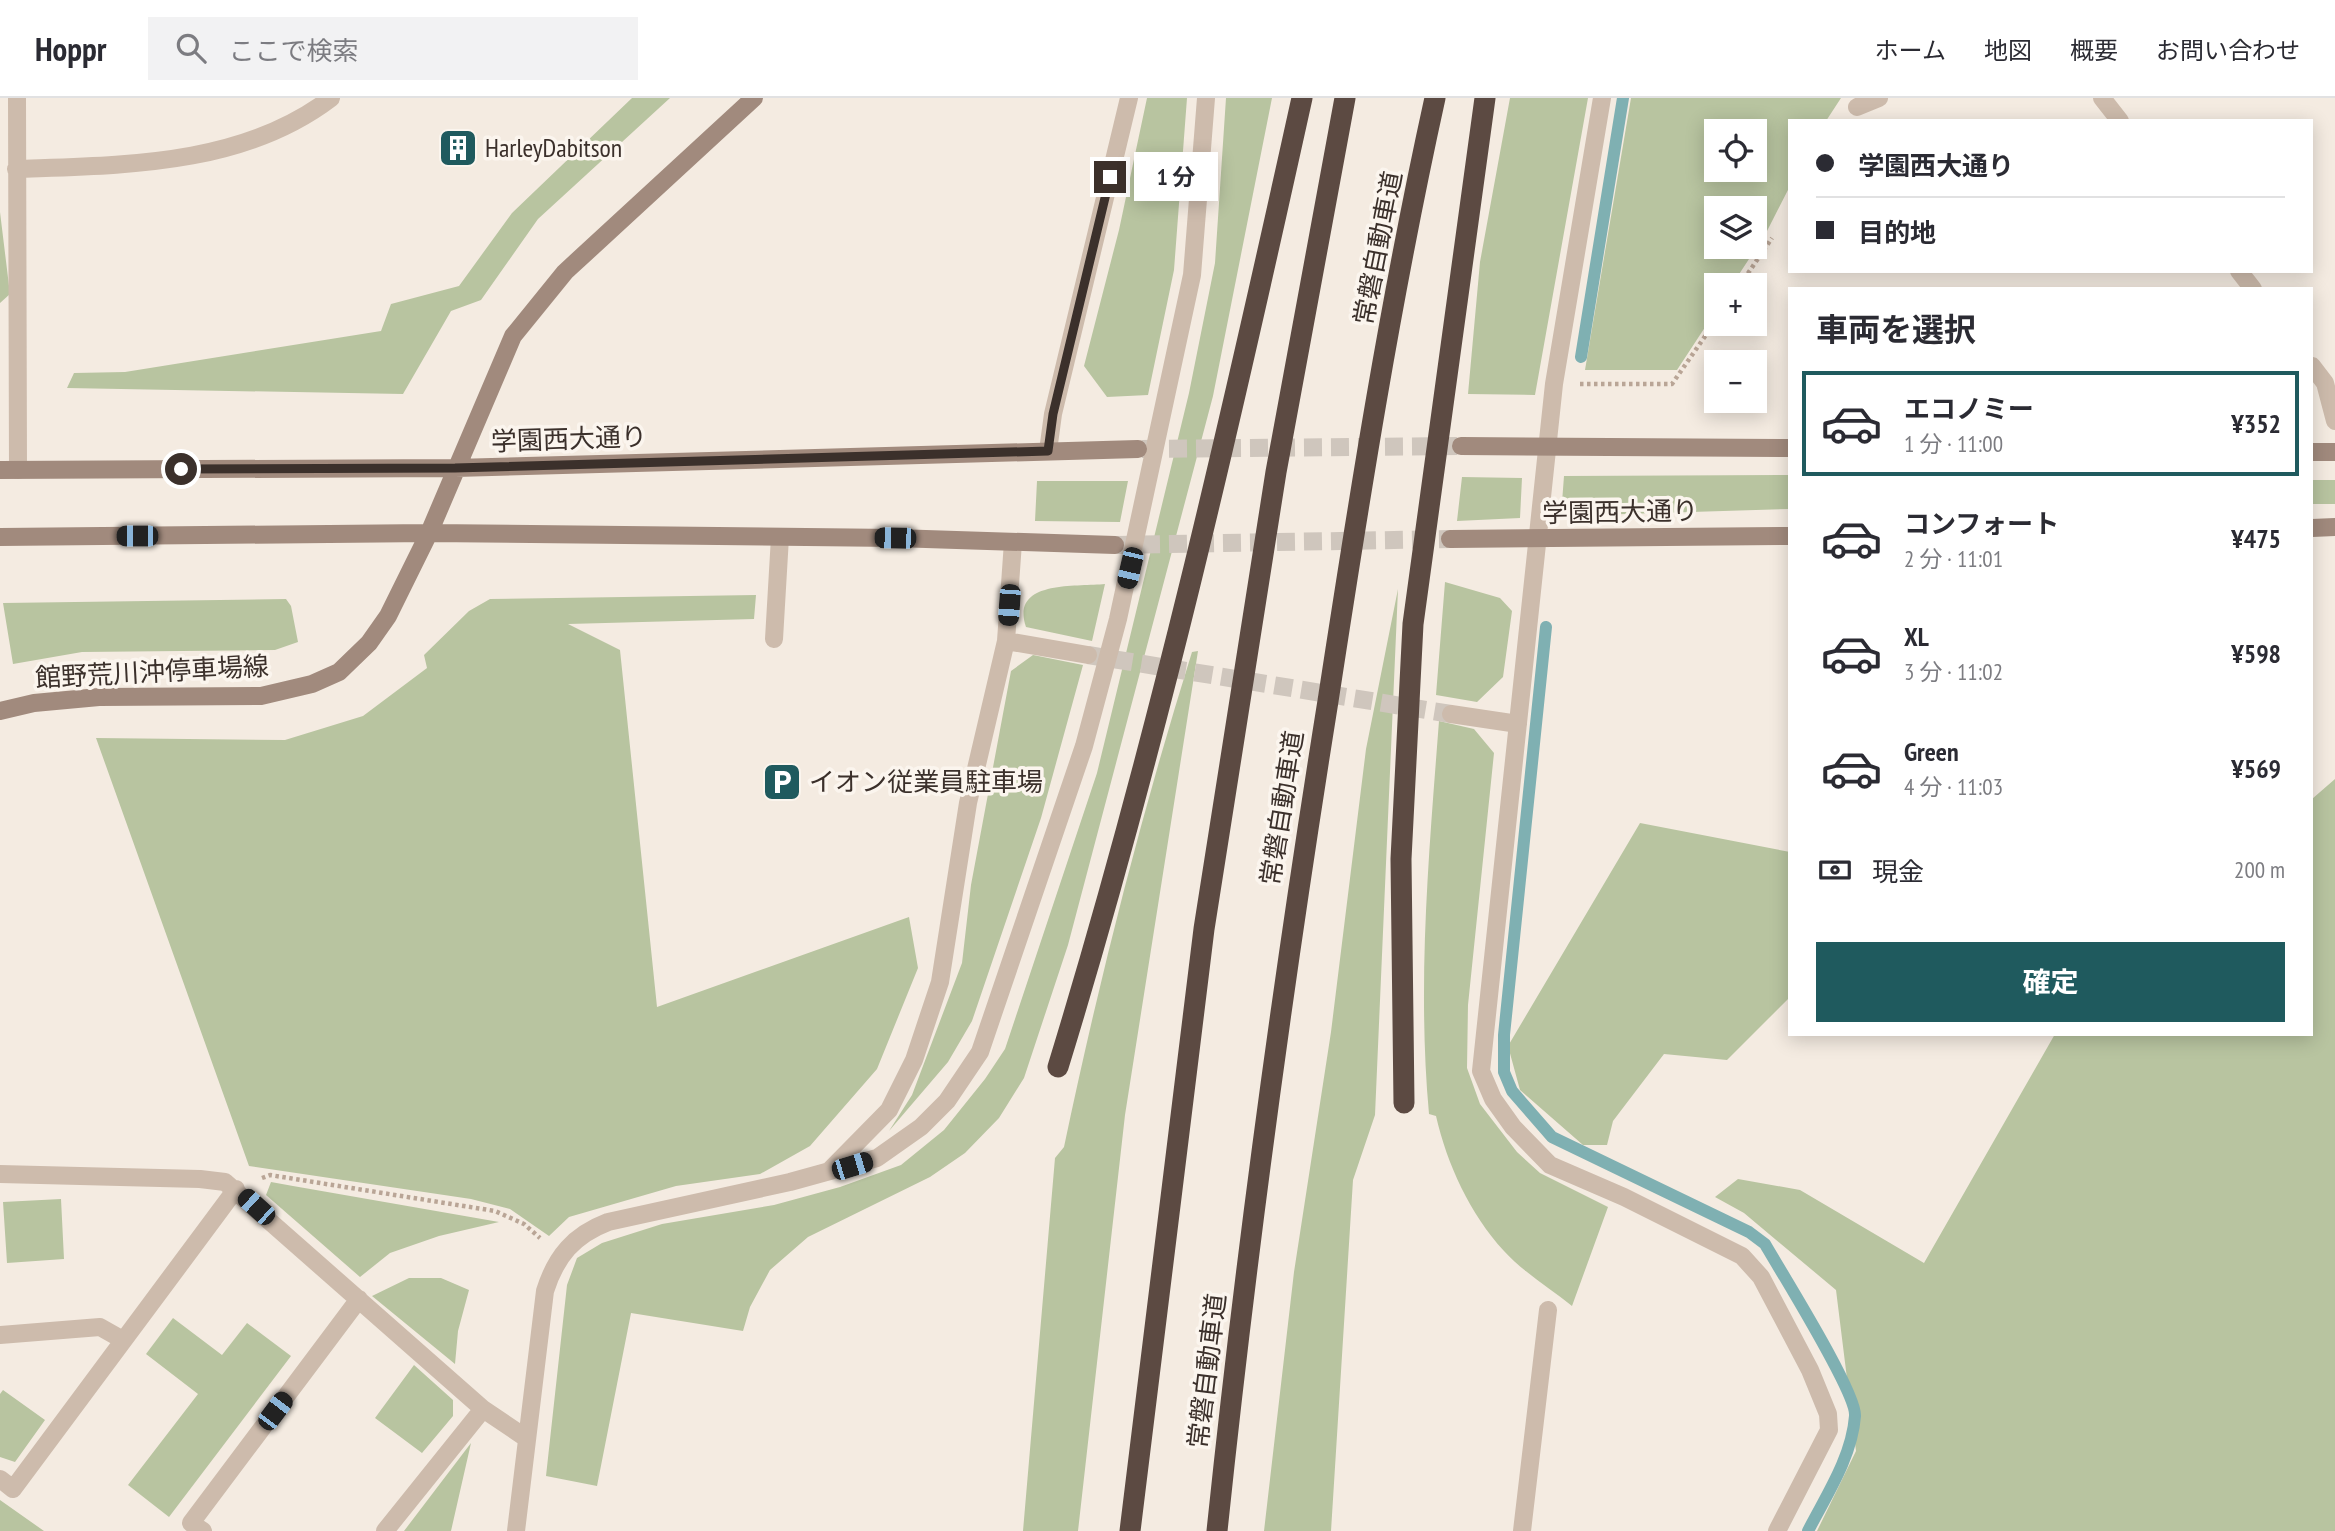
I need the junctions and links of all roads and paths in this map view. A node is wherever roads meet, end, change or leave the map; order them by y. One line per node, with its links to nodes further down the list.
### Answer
1 (18, 98): 15 (street)
2 (331, 98): 15 (street)
3 (754, 98): 31 (main road, 館野荒川沖停車場線)
4 (1129, 98): 28 (street)
5 (1206, 98): 52 (street)
6 (1302, 98): 50 (highway)
7 (1345, 98): 66 (highway)
8 (1435, 98): 67 (highway, 常磐自動車道)
9 (1485, 98): 51 (highway)
10 (1602, 98): 22 (street)
11 (1879, 98): 13 (street)
12 (2102, 98): 14 (street)
13 (1857, 107)
14 (2118, 119)
15 (16, 169): 33 (street)
16 (1772, 238): 17 (path)
17 (1748, 273)
18 (2241, 273): 19 (street)
19 (2251, 287)
20 (1705, 336): 22 (path)
21 (2313, 367): 23 (street)
22 (1554, 384): 25 (street)
23 (2335, 421)
24 (1461, 446): 25 (main road)
25 (1548, 446): 26 (main road); 41 (street)
26 (1788, 448)
27 (1138, 449): 28 (main road, 学園西大通り)
28 (1048, 451): 31 (main road, 学園西大通り)
29 (2313, 452): 30 (main road)
30 (2335, 452)
31 (455, 468): 33 (main road, 学園西大通り); 36 (main road, 館野荒川沖停車場線)
32 (0, 470): 33 (main road, 学園西大通り)
33 (18, 470)
34 (2335, 527): 35 (main road)
35 (2313, 528)
36 (429, 533): 38 (main road); 39 (main road); 47 (main road, 館野荒川沖停車場線)
37 (1788, 536): 41 (main road, 学園西大通り)
38 (0, 537)
39 (780, 537): 42 (main road); 44 (street)
40 (1450, 539): 41 (main road, 学園西大通り)
41 (1538, 540): 49 (street)
42 (1013, 542): 43 (main road); 45 (street)
43 (1115, 545)
44 (774, 639)
45 (1006, 641): 46 (street); 52 (street)
46 (1088, 654)
47 (0, 711)
48 (1451, 714): 49 (street)
49 (1518, 724): 69 (street)
50 (1058, 1067)
51 (1404, 1103)
52 (828, 1173): 55 (street)
53 (0, 1174): 54 (street)
54 (236, 1189): 55 (path); 56 (street); 59 (street)
55 (560, 1256): 61 (street)
56 (359, 1299): 60 (street); 63 (street)
57 (1548, 1310): 68 (street)
58 (0, 1335): 59 (street)
59 (123, 1340): 62 (street)
60 (484, 1409): 61 (street); 64 (street)
61 (526, 1438): 65 (street)
62 (0, 1479)
63 (203, 1531)
64 (385, 1531)
65 (516, 1531)
66 (1130, 1531)
67 (1217, 1531)
68 (1522, 1531)
69 (1777, 1531)

